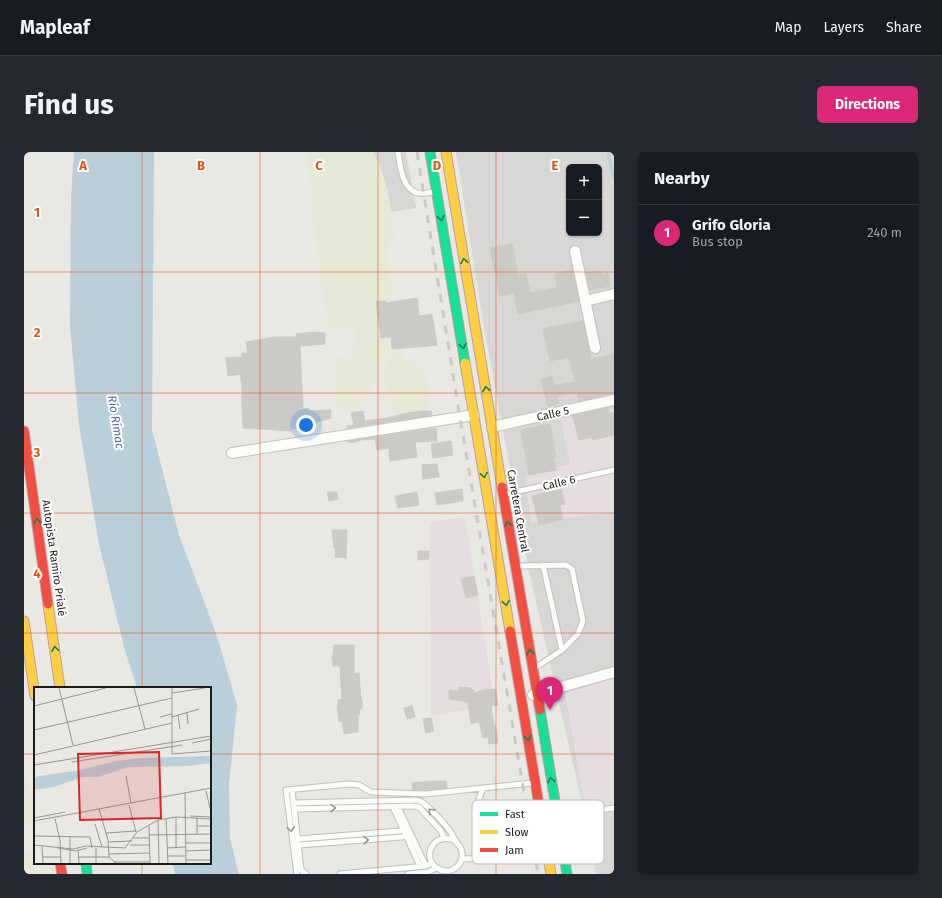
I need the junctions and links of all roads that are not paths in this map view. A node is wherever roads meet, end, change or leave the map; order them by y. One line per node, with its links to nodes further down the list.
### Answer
1 (398, 152): 4 (lane)
2 (430, 152): 4 (highway)
3 (446, 152): 11 (highway, Carretera Central, one-way to 3)
4 (437, 192): 10 (highway, one-way to 10)
5 (575, 251): 7 (street)
6 (614, 294): 7 (street)
7 (585, 301): 8 (street)
8 (595, 348)
9 (614, 400): 11 (street, Calle 5)
10 (474, 415): 13 (street); 25 (highway, one-way to 25)
11 (492, 428): 15 (highway, Carretera Central)
12 (24, 431): 22 (highway, Autopista Ramiro Prialé, one-way to 12)
13 (232, 453)
14 (614, 470): 15 (lane, Calle 6)
15 (504, 495): 17 (highway, Carretera Central, one-way to 15)
16 (543, 565): 17 (lane); 19 (lane); 19 (lane)
17 (515, 566): 20 (highway, Carretera Central, one-way to 17)
18 (24, 621): 23 (highway)
19 (562, 650): 20 (lane)
20 (533, 670): 24 (highway, Carretera Central)
21 (614, 672): 24 (street)
22 (60, 687)
23 (34, 689)
24 (537, 693): 25 (street); 31 (highway, Carretera Central, one-way to 24)
25 (522, 699): 26 (highway, one-way to 26)
26 (536, 783): 27 (lane); 30 (highway)
27 (483, 788): 28 (lane); 29 (lane)
28 (289, 790): 32 (lane); 55 (lane, one-way to 55)
29 (479, 800)
30 (539, 800)
31 (555, 800)
32 (294, 803): 35 (lane); 41 (lane, one-way to 32)
33 (396, 807): 35 (lane, one-way to 33); 37 (lane); 39 (lane); 51 (lane)
34 (614, 808): 36 (lane)
35 (294, 809): 40 (lane)
36 (604, 809)
37 (403, 828): 38 (lane); 40 (lane)
38 (406, 835): 42 (lane, one-way to 38); 50 (lane)
39 (444, 838): 41 (lane); 45 (lane)
40 (298, 839): 42 (lane)
41 (456, 841): 43 (lane)
42 (299, 845): 56 (lane)
43 (462, 859): 44 (lane); 52 (lane)
44 (472, 859)
45 (432, 863): 51 (lane); 52 (lane)
46 (60, 864): 53 (highway)
47 (86, 864): 54 (highway)
48 (549, 864): 59 (highway)
49 (565, 864): 60 (highway, Carretera Central)
50 (420, 866): 51 (lane); 57 (lane)
51 (426, 866)
52 (436, 868): 58 (lane)
53 (62, 874)
54 (87, 874)
55 (297, 874)
56 (306, 874)
57 (340, 874)
58 (408, 874)
59 (551, 874)
60 (567, 874)

